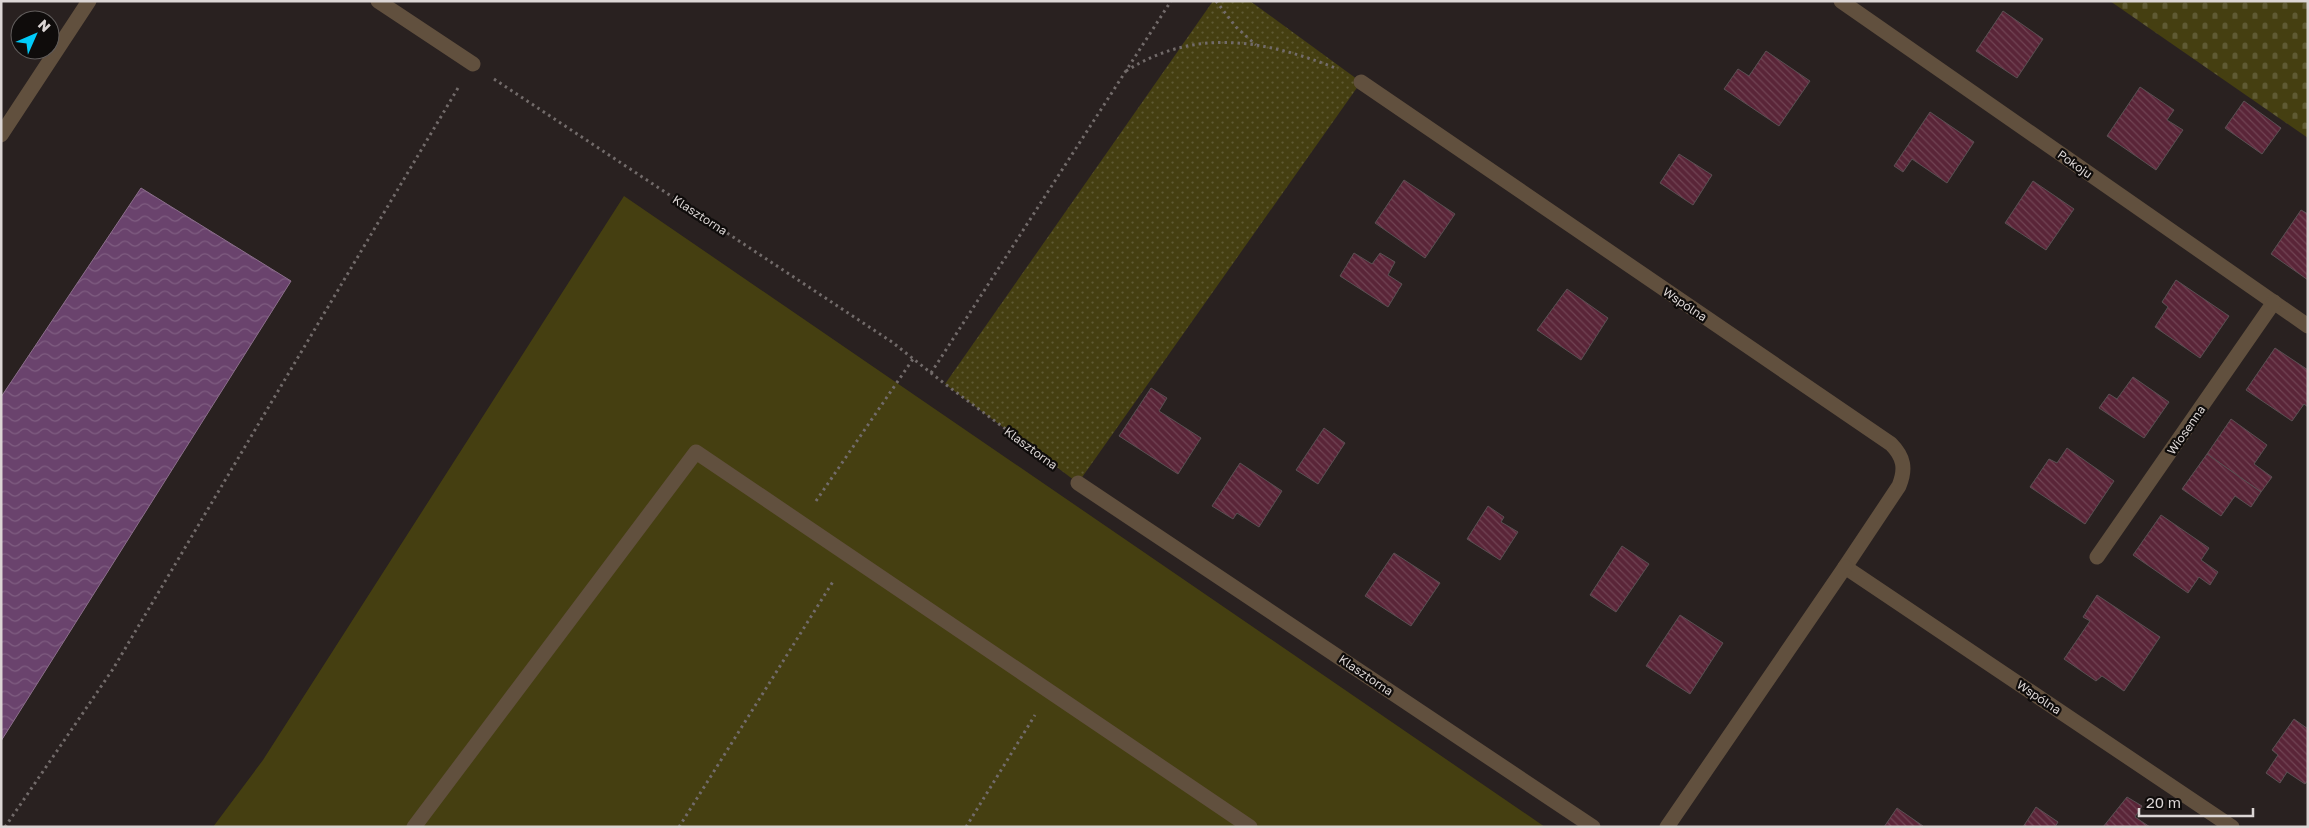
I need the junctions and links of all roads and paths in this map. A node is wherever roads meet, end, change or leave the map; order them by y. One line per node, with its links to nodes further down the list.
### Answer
1 (89, 1): 10 (street)
2 (378, 1): 7 (street)
3 (1171, 1): 8 (path)
4 (1216, 1): 6 (path)
5 (1841, 1): 11 (street, Pokoju)
6 (1256, 45): 8 (path); 9 (path)
7 (473, 64): 13 (path, Klasztorna); 21 (path)
8 (1124, 73): 14 (path)
9 (1361, 82): 19 (street, Wspólna)
10 (1, 135)
11 (2274, 302): 12 (street, Pokoju); 18 (street, Wiosenna)
12 (2308, 326)
13 (913, 359): 14 (path, Klasztorna); 16 (path)
14 (931, 373): 15 (path, Klasztorna)
15 (1078, 483): 26 (street, Klasztorna)
16 (801, 523): 17 (street); 22 (street)
17 (849, 556): 20 (street); 23 (path)
18 (2097, 557)
19 (1845, 567): 27 (street, Wspólna); 28 (street, Wspólna)
20 (1050, 691): 24 (path); 25 (street)
21 (5, 827)
22 (414, 827)
23 (679, 827)
24 (966, 827)
25 (1250, 827)
26 (1593, 827)
27 (1667, 827)
28 (2232, 827)

